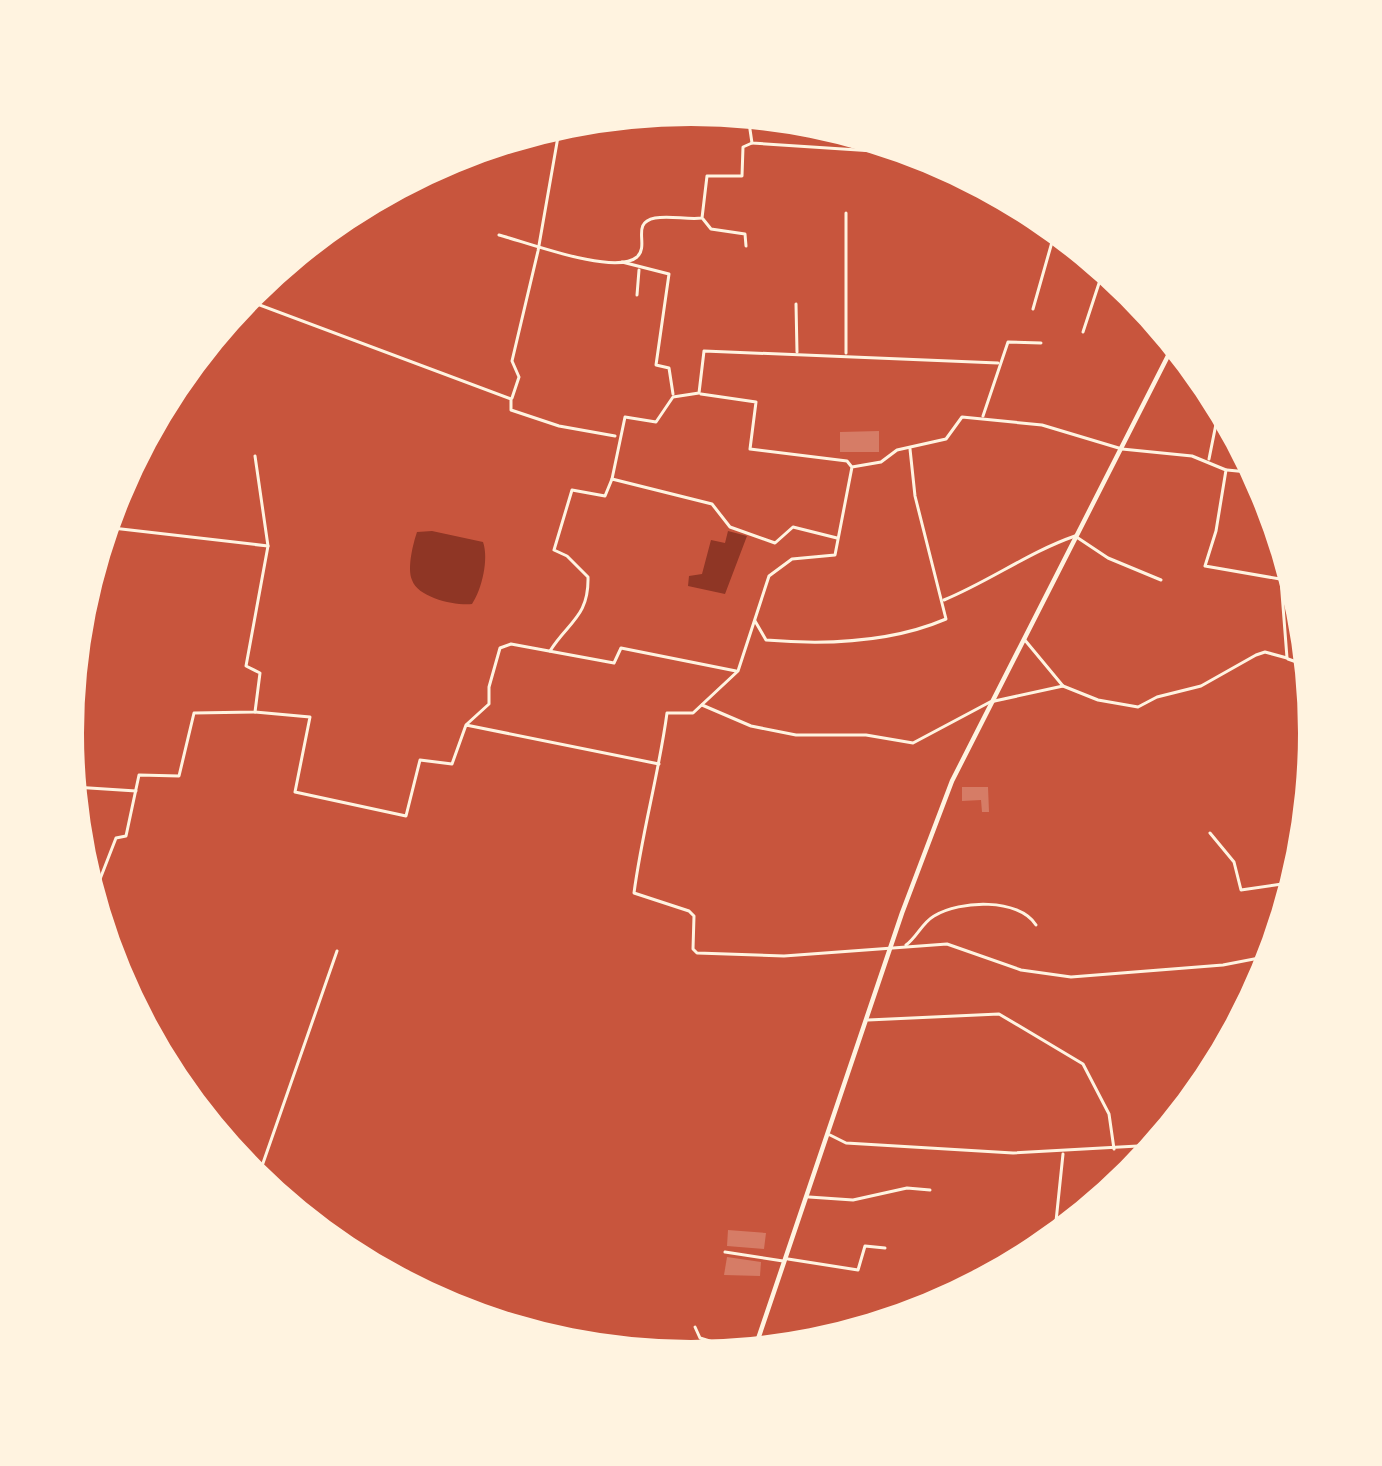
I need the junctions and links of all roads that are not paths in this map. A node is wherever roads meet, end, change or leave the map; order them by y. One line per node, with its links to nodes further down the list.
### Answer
1 (750, 129): 3 (street)
2 (557, 142): 9 (street)
3 (752, 143): 4 (street); 6 (street)
4 (858, 150)
5 (846, 213): 21 (street)
6 (702, 218): 10 (street); 11 (street)
7 (499, 235): 9 (street)
8 (1051, 244): 17 (street)
9 (539, 245): 11 (street); 26 (street)
10 (746, 246)
11 (620, 262): 12 (street)
12 (639, 268): 14 (street); 25 (street)
13 (1099, 284): 18 (street)
14 (637, 296)
15 (796, 304): 20 (street)
16 (261, 305): 26 (street)
17 (1033, 309)
18 (1083, 332)
19 (1041, 343): 23 (street)
20 (797, 353): 21 (street); 24 (street)
21 (846, 355): 23 (street)
22 (1168, 357): 31 (highway)
23 (998, 363): 27 (street)
24 (699, 393): 25 (street); 34 (street)
25 (673, 397): 29 (street)
26 (511, 399): 29 (street)
27 (983, 418): 30 (street); 31 (street)
28 (1215, 427): 33 (street)
29 (619, 436): 37 (street)
30 (910, 447): 34 (street); 45 (street)
31 (1122, 448): 33 (street); 39 (highway)
32 (255, 456): 41 (street)
33 (1208, 462): 35 (street)
34 (852, 467): 40 (street)
35 (1226, 470): 36 (street); 42 (street)
36 (1238, 471)
37 (612, 479): 40 (street); 48 (street)
38 (120, 529): 41 (street)
39 (1075, 536): 43 (street); 45 (street); 47 (highway)
40 (839, 539): 46 (street)
41 (268, 545): 55 (street)
42 (1277, 578)
43 (1161, 580)
44 (1281, 594): 49 (street)
45 (943, 600): 46 (street)
46 (754, 620): 51 (street)
47 (1023, 637): 52 (street); 53 (highway)
48 (550, 651): 51 (street); 56 (street)
49 (1286, 658): 50 (street); 52 (street)
50 (1294, 661)
51 (738, 671): 54 (street)
52 (1063, 686): 53 (street)
53 (990, 703): 54 (street); 65 (highway)
54 (701, 705): 57 (street)
55 (255, 712): 56 (street); 59 (street)
56 (466, 725): 57 (street)
57 (659, 764): 65 (street)
58 (87, 788): 59 (street)
59 (136, 791): 61 (street)
60 (1210, 833): 62 (street)
61 (101, 874)
62 (1278, 885)
63 (1036, 925): 64 (street)
64 (905, 946): 65 (street); 67 (street)
65 (890, 948): 68 (highway)
66 (337, 951): 73 (street)
67 (1254, 959)
68 (866, 1020): 69 (highway); 71 (street)
69 (829, 1135): 72 (street); 75 (highway)
70 (1134, 1147): 71 (street)
71 (1114, 1149): 72 (street)
72 (1063, 1152): 76 (street)
73 (263, 1163)
74 (929, 1190): 75 (street)
75 (807, 1197): 79 (highway)
76 (1056, 1218)
77 (884, 1248): 79 (street)
78 (725, 1252): 79 (street)
79 (786, 1260): 81 (highway)
80 (694, 1327): 82 (street)
81 (759, 1336)
82 (705, 1340)

